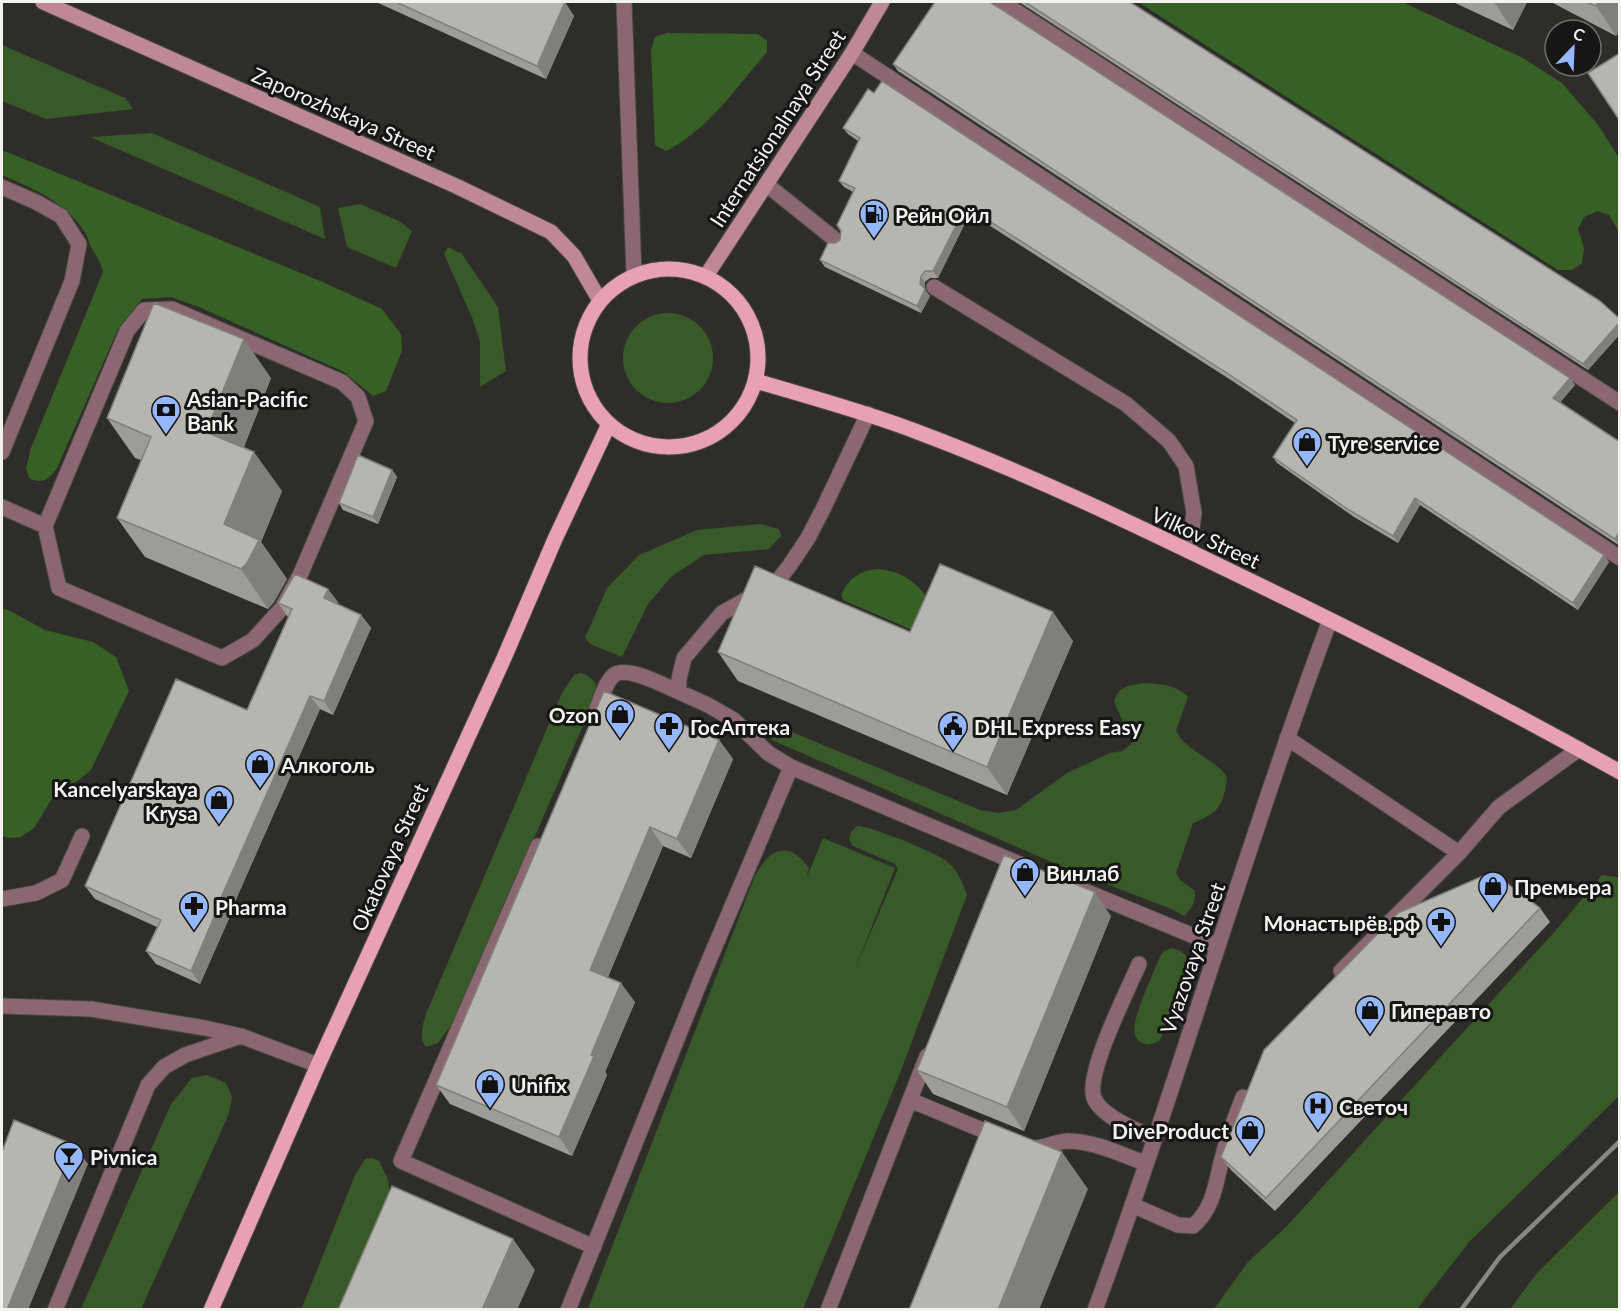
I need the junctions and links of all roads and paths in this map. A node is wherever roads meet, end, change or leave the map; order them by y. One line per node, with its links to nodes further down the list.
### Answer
1 (43, 2): 12 (main road, Zaporozhskaya Street)
2 (624, 2): 9 (street)
3 (882, 2): 5 (main road, Internatsionalnaya Street)
4 (1002, 2): 14 (street)
5 (852, 53): 6 (main road, Internatsionalnaya Street); 21 (street)
6 (766, 184): 8 (street); 10 (main road, Internatsionalnaya Street)
7 (2, 187): 17 (street)
8 (837, 241)
9 (634, 275): 10 (main road); 12 (main road)
10 (706, 276): 13 (main road)
11 (934, 287): 20 (street)
12 (599, 299): 16 (main road)
13 (756, 381): 15 (main road, Vilkov Street); 16 (main road)
14 (1620, 403)
15 (868, 414): 20 (main road, Vilkov Street); 23 (street)
16 (609, 424): 41 (main road, Okatovaya Street)
17 (2, 452)
18 (2, 507): 19 (street)
19 (45, 526): 19 (street)
20 (1189, 551): 22 (main road, Vilkov Street)
21 (1620, 558)
22 (1330, 620): 25 (street, Vyazovaya Street); 26 (main road, Vilkov Street)
23 (679, 692): 24 (street); 27 (street)
24 (590, 726)
25 (1287, 738): 31 (street); 35 (street, Vyazovaya Street)
26 (1579, 749): 28 (main road, Vilkov Street); 31 (street)
27 (791, 767): 32 (street); 47 (street)
28 (1620, 772)
29 (544, 831): 47 (street)
30 (82, 836): 34 (street)
31 (1459, 853): 37 (street)
32 (1038, 872)
33 (1070, 885): 35 (street)
34 (2, 899)
35 (1218, 946): 44 (street, Vyazovaya Street)
36 (1139, 964): 44 (street)
37 (1341, 971)
38 (2, 1006): 39 (street)
39 (241, 1036): 41 (street); 48 (street)
40 (932, 1046): 43 (street)
41 (318, 1065): 49 (main road, Okatovaya Street)
42 (1243, 1097): 46 (street)
43 (910, 1100): 45 (street); 51 (street)
44 (1154, 1138): 45 (street, Vyazovaya Street)
45 (1146, 1163): 46 (street, Vyazovaya Street)
46 (1132, 1205): 52 (street, Vyazovaya Street)
47 (594, 1247): 50 (street)
48 (55, 1310)
49 (211, 1310)
50 (568, 1310)
51 (828, 1310)
52 (1095, 1310)

